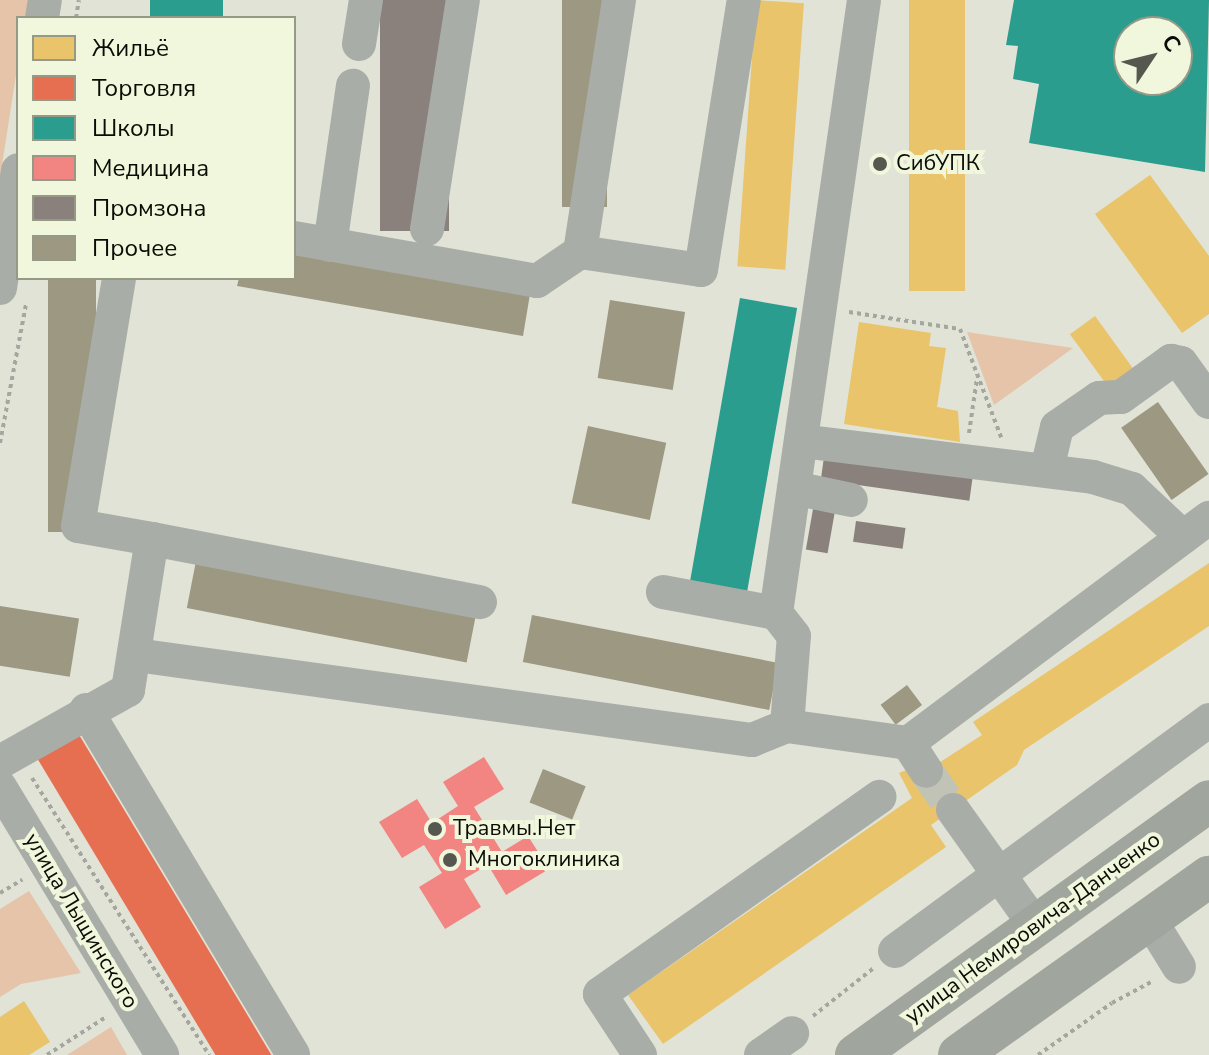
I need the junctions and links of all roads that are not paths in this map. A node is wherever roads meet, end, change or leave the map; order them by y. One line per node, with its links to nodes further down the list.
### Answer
1 (366, 0): 6 (street)
2 (463, 0): 9 (street)
3 (619, 0): 12 (street)
4 (744, 0): 12 (street)
5 (864, 0): 16 (street)
6 (359, 44)
7 (353, 86): 11 (street)
8 (16, 217): 14 (street)
9 (427, 229)
10 (296, 238): 11 (street)
11 (330, 245): 12 (street)
12 (580, 252)
13 (119, 280): 21 (street)
14 (14, 290)
15 (1207, 395): 17 (street)
16 (801, 441): 17 (street); 18 (street)
17 (1047, 469): 20 (street)
18 (794, 488): 19 (street); 24 (street)
19 (851, 500)
20 (1196, 528): 28 (street)
21 (152, 539): 23 (street); 25 (street)
22 (663, 592): 24 (street)
23 (480, 602)
24 (776, 613): 28 (street)
25 (136, 655): 26 (street); 28 (street)
26 (86, 710): 29 (street); 42 (street)
27 (1209, 720): 34 (street)
28 (787, 726)
29 (8, 757)
30 (0, 787): 41 (street, улица Лыщинского)
31 (879, 797): 43 (street)
32 (1209, 801): 37 (main road, улица Немировича-Данченко)
33 (953, 810): 34 (street)
34 (998, 876): 37 (street); 38 (street)
35 (1209, 877): 36 (main road)
36 (1150, 920): 39 (street); 46 (main road)
37 (1037, 928): 45 (main road, улица Немировича-Данченко)
38 (895, 951)
39 (1179, 967)
40 (792, 1033): 44 (street)
41 (162, 1055)
42 (293, 1055)
43 (640, 1055)
44 (761, 1055)
45 (856, 1055)
46 (959, 1055)

